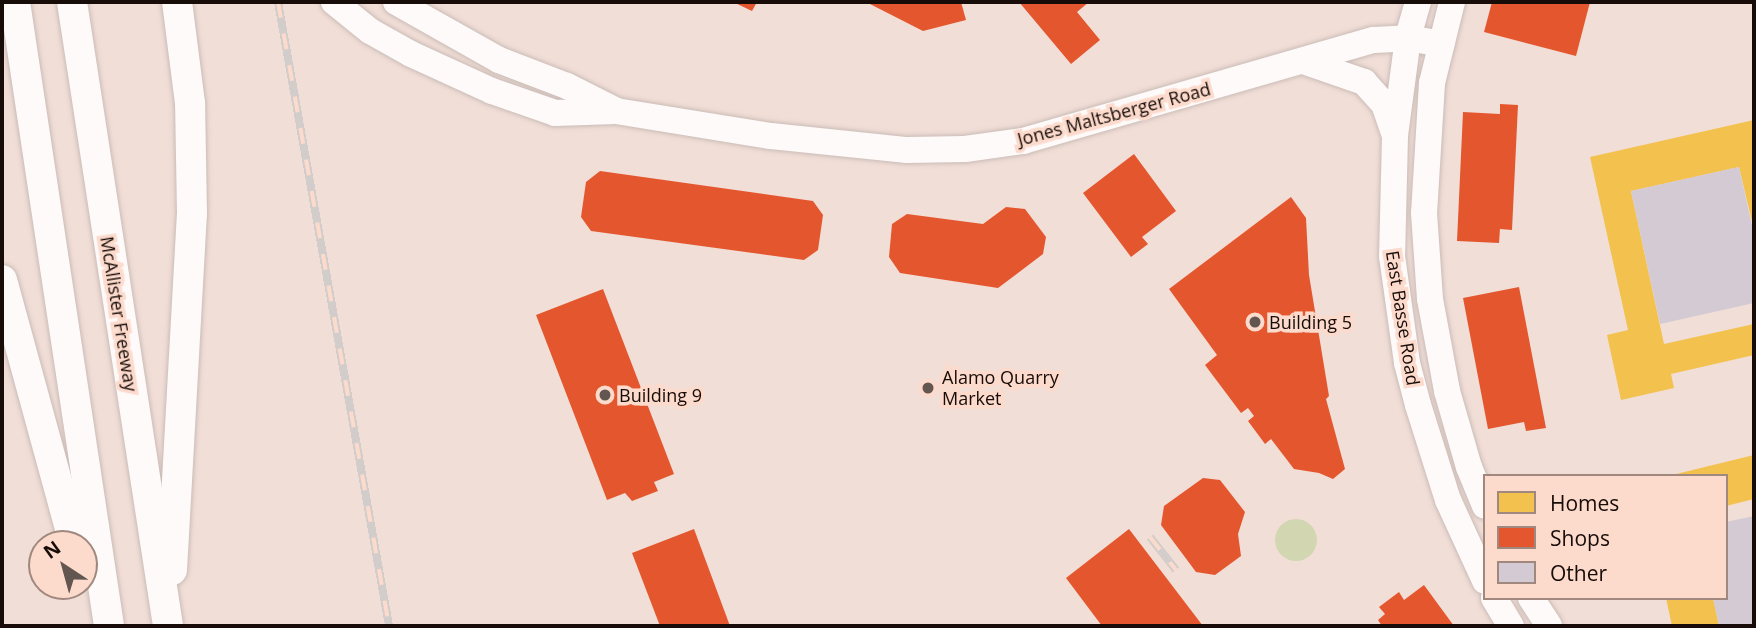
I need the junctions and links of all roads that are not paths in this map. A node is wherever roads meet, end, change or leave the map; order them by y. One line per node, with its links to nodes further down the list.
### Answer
1 (15, 2): 21 (highway)
2 (72, 2): 22 (highway, McAllister Freeway)
3 (177, 2): 22 (highway)
4 (334, 2): 11 (main road, Jones Maltsberger Road)
5 (396, 2): 11 (main road, Jones Maltsberger Road)
6 (1418, 2): 8 (main road, East Basse Road)
7 (1452, 2): 9 (main road, East Basse Road)
8 (1408, 38): 9 (main road, Jones Maltsberger Road); 10 (main road, Jones Maltsberger Road); 12 (main road, East Basse Road)
9 (1441, 44): 14 (main road, East Basse Road)
10 (1303, 61): 11 (main road, Jones Maltsberger Road); 12 (main road)
11 (616, 111)
12 (1395, 136): 16 (main road, East Basse Road)
13 (2, 280): 15 (highway)
14 (1483, 501)
15 (70, 530)
16 (1483, 577)
17 (89, 600): 20 (highway)
18 (1495, 600): 23 (main road)
19 (1532, 600): 24 (main road)
20 (96, 626)
21 (109, 626)
22 (168, 626)
23 (1511, 626)
24 (1549, 626)

